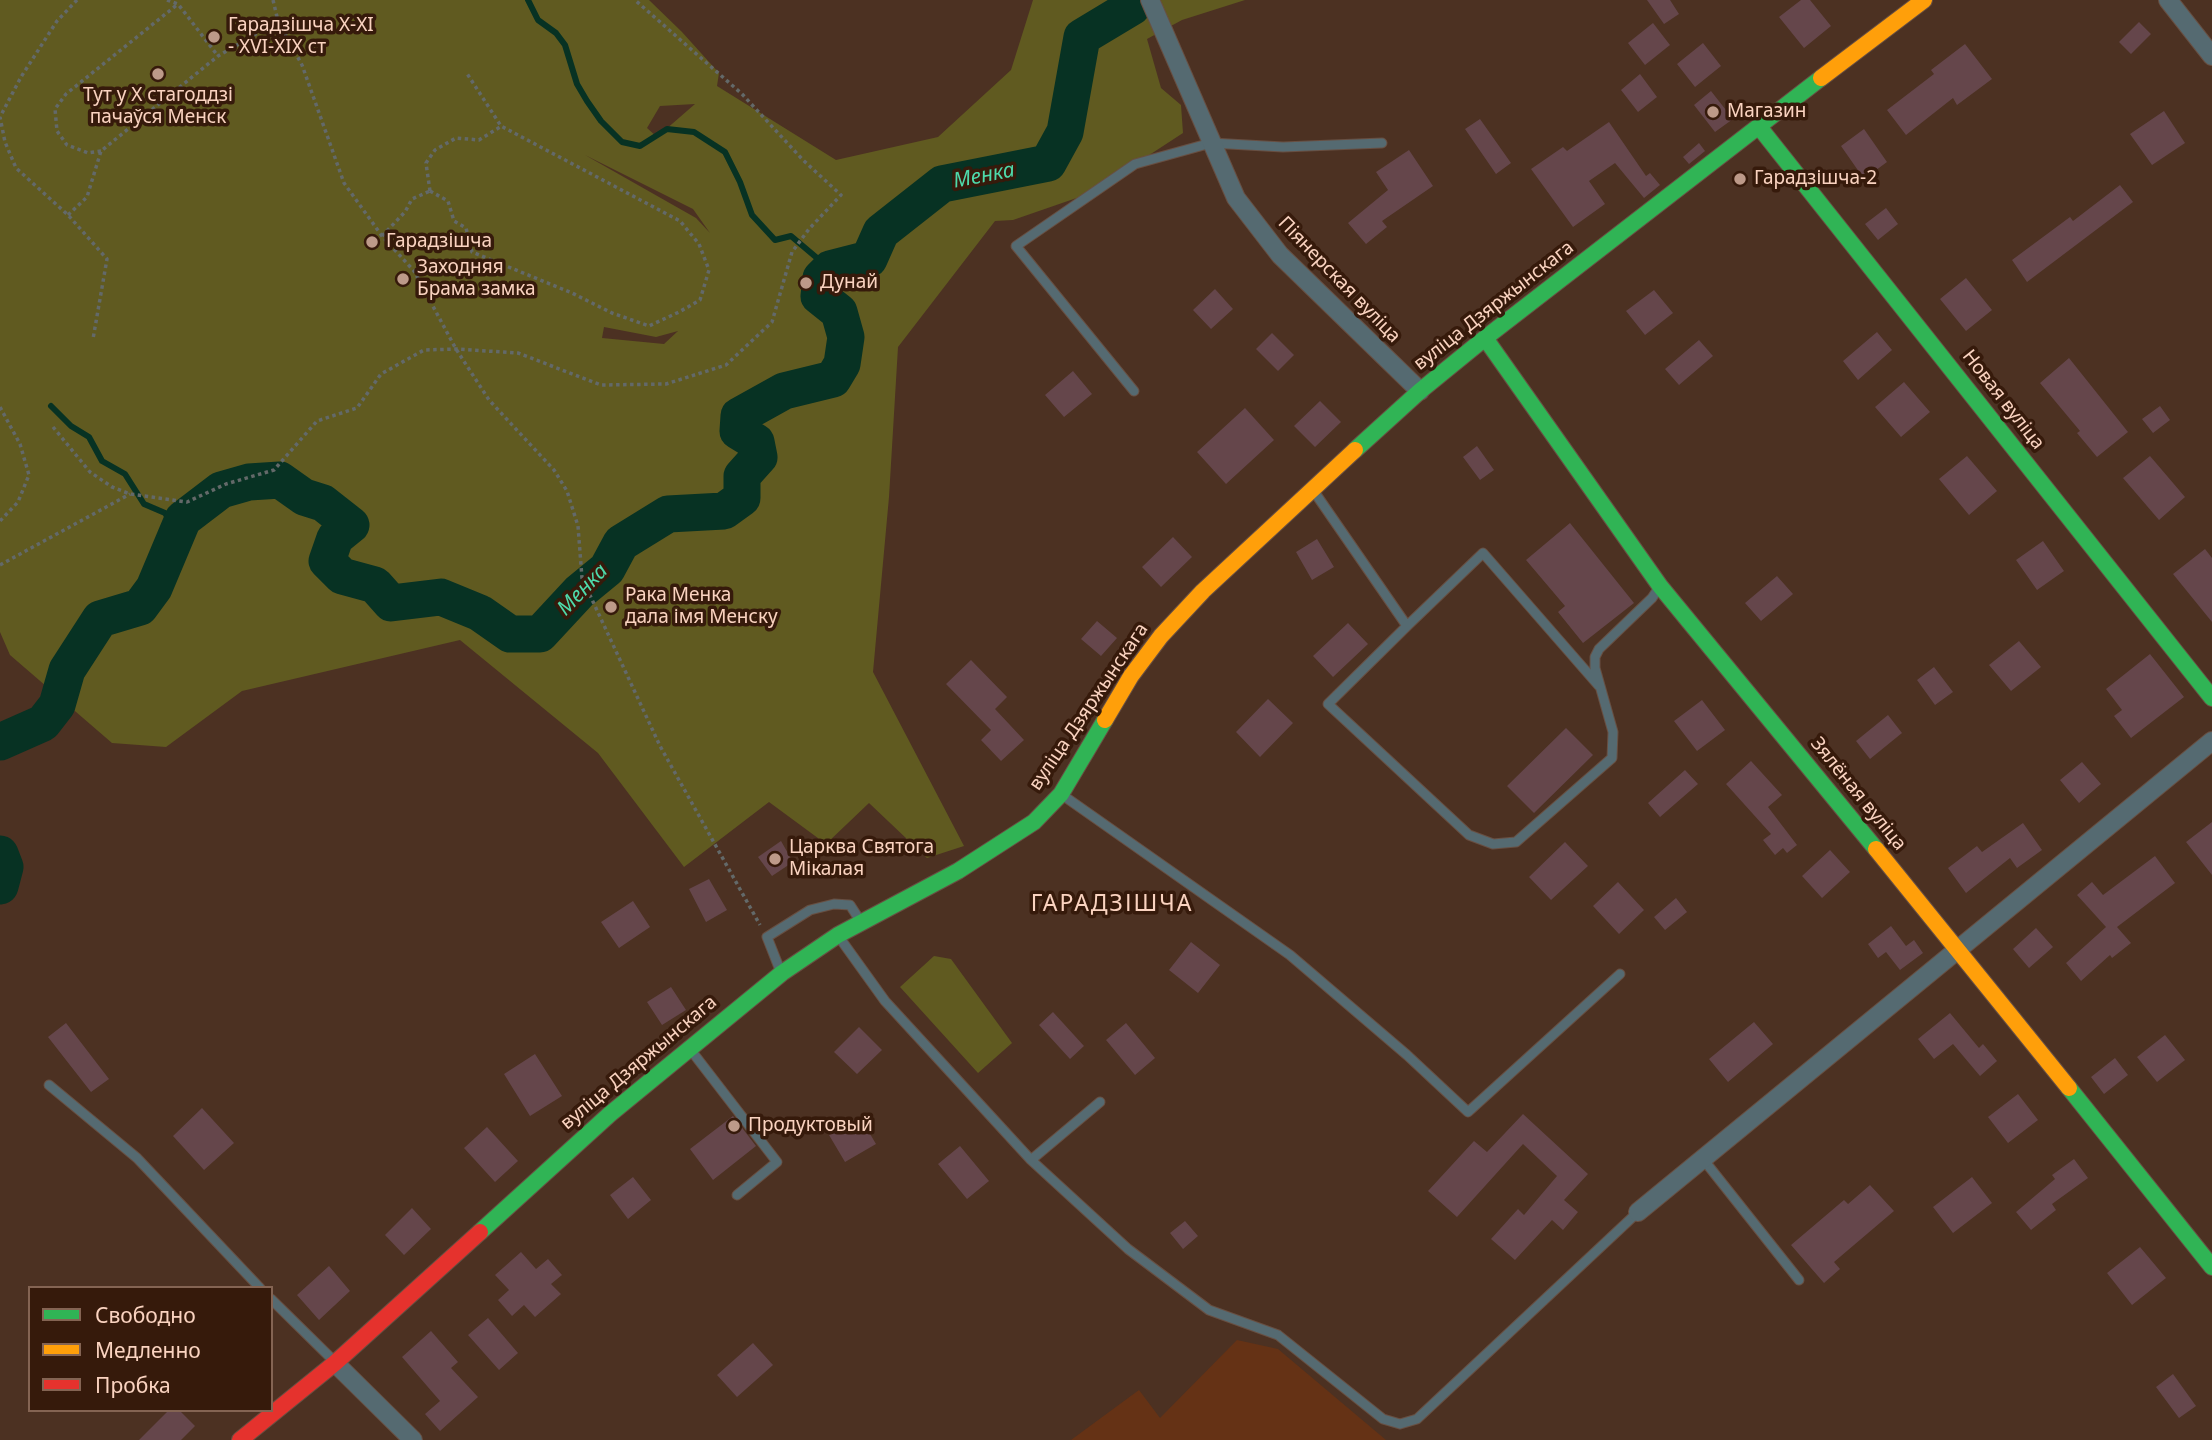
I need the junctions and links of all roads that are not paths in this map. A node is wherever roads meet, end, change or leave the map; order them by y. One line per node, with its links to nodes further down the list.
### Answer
1 (1150, 0): 6 (street, Піянерская вуліца)
2 (1924, 0): 5 (street, вуліца Дзяржынскага)
3 (2168, 0): 4 (street)
4 (2212, 56)
5 (1760, 128): 8 (street, вуліца Дзяржынскага); 15 (street, Новая вуліца)
6 (1211, 143): 7 (lane); 9 (lane); 10 (street, Піянерская вуліца)
7 (1382, 143)
8 (1485, 338): 10 (street, вуліца Дзяржынскага); 12 (street, Зялёная вуліца)
9 (1134, 391)
10 (1420, 391): 11 (street, вуліца Дзяржынскага)
11 (1312, 489): 13 (lane); 17 (street, вуліца Дзяржынскага)
12 (1660, 586): 14 (lane); 20 (street, Зялёная вуліца)
13 (1408, 626): 14 (lane); 14 (lane)
14 (1601, 688)
15 (2212, 698)
16 (2212, 741): 20 (street)
17 (1061, 794): 18 (street, вуліца Дзяржынскага); 22 (lane)
18 (862, 923): 19 (street, вуліца Дзяржынскага); 21 (lane)
19 (838, 935): 21 (street, вуліца Дзяржынскага); 27 (lane)
20 (1958, 949): 26 (street); 30 (street, Зялёная вуліца)
21 (782, 973): 23 (street, вуліца Дзяржынскага)
22 (1620, 974)
23 (689, 1048): 28 (lane); 34 (street, вуліца Дзяржынскага)
24 (49, 1085): 32 (lane)
25 (1100, 1102): 27 (lane)
26 (1703, 1159): 29 (street); 31 (lane)
27 (1031, 1160): 29 (lane)
28 (737, 1195)
29 (1638, 1212)
30 (2212, 1267)
31 (1799, 1280)
32 (258, 1286)
33 (273, 1301): 34 (lane)
34 (335, 1363): 35 (street, вуліца Дзяржынскага); 36 (street)
35 (240, 1440)
36 (413, 1440)

